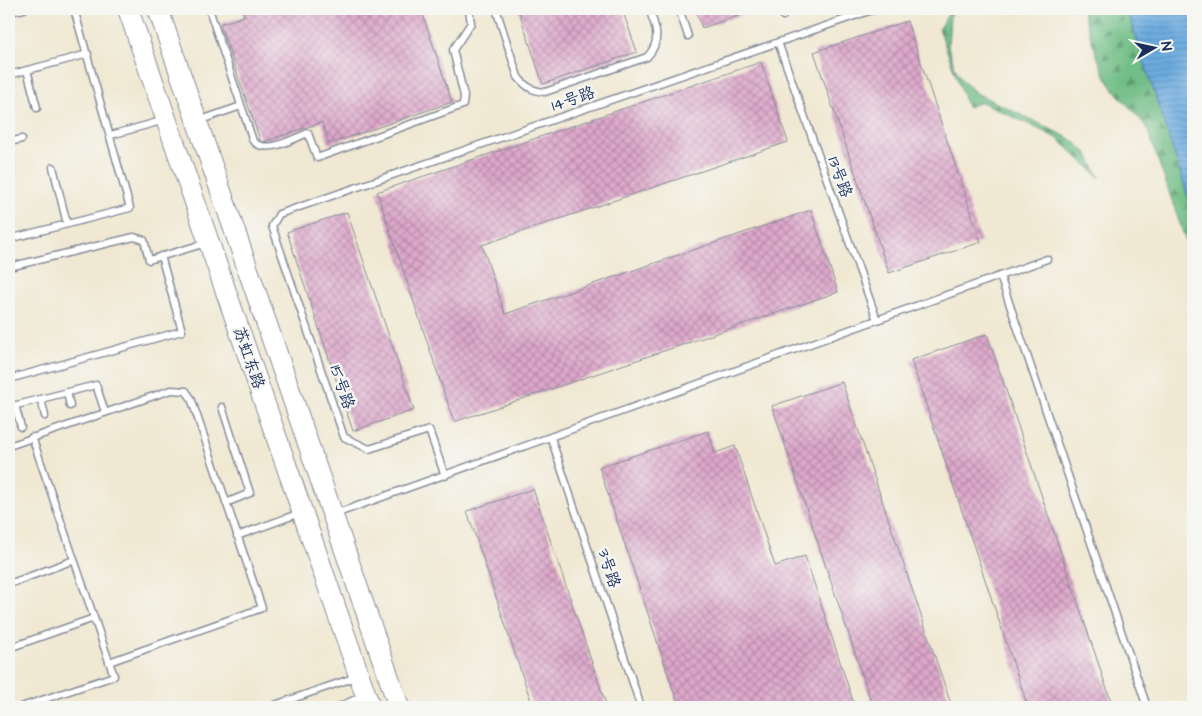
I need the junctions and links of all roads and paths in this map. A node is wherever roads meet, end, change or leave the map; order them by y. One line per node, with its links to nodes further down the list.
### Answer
1 (24, 9): 12 (lane)
2 (74, 9): 16 (lane)
3 (128, 9): 21 (main road, 苏虹东路)
4 (158, 9): 22 (main road, 苏虹东路)
5 (209, 9): 19 (lane)
6 (469, 9): 19 (lane)
7 (496, 9): 8 (lane)
8 (649, 9)
9 (679, 9): 14 (lane)
10 (781, 9): 13 (lane)
11 (875, 9): 15 (lane, 14号路)
12 (9, 12)
13 (783, 16)
14 (688, 36)
15 (778, 42): 27 (lane, 14号路); 35 (lane, 13号路)
16 (88, 54): 17 (lane); 23 (lane)
17 (27, 70): 18 (lane); 20 (lane)
18 (9, 75)
19 (241, 106): 22 (lane)
20 (37, 108)
21 (166, 120): 23 (lane); 30 (main road, 苏虹东路)
22 (197, 122): 51 (main road, 苏虹东路)
23 (111, 136): 28 (lane)
24 (22, 139): 25 (lane)
25 (9, 142)
26 (53, 167): 28 (lane)
27 (279, 214): 48 (lane, 15号路)
28 (67, 224): 29 (lane)
29 (9, 239)
30 (209, 242): 31 (lane); 50 (main road, 苏虹东路)
31 (161, 256): 33 (lane); 36 (lane)
32 (1047, 259): 34 (lane)
33 (9, 267)
34 (1000, 276): 35 (lane); 64 (lane)
35 (877, 320): 46 (lane)
36 (9, 378)
37 (66, 392): 38 (lane); 40 (lane); 42 (lane)
38 (41, 399): 39 (lane); 43 (lane)
39 (12, 406): 44 (lane)
40 (70, 406)
41 (222, 407): 49 (lane)
42 (105, 412): 45 (lane); 49 (lane)
43 (45, 416)
44 (20, 427)
45 (32, 438): 47 (lane); 53 (lane)
46 (551, 438): 48 (lane); 63 (lane, 3号路)
47 (9, 446)
48 (445, 476): 51 (lane)
49 (226, 503): 52 (lane)
50 (302, 512): 52 (lane); 58 (main road, 苏虹东路)
51 (334, 515): 62 (main road, 苏虹东路)
52 (237, 536): 57 (lane)
53 (74, 560): 54 (lane); 55 (lane)
54 (9, 584)
55 (94, 618): 56 (lane); 57 (lane)
56 (9, 648)
57 (109, 662): 59 (lane)
58 (365, 692): 60 (lane); 61 (lane)
59 (21, 707)
60 (269, 707)
61 (339, 707)
62 (399, 707)
63 (641, 707)
64 (1147, 707)

